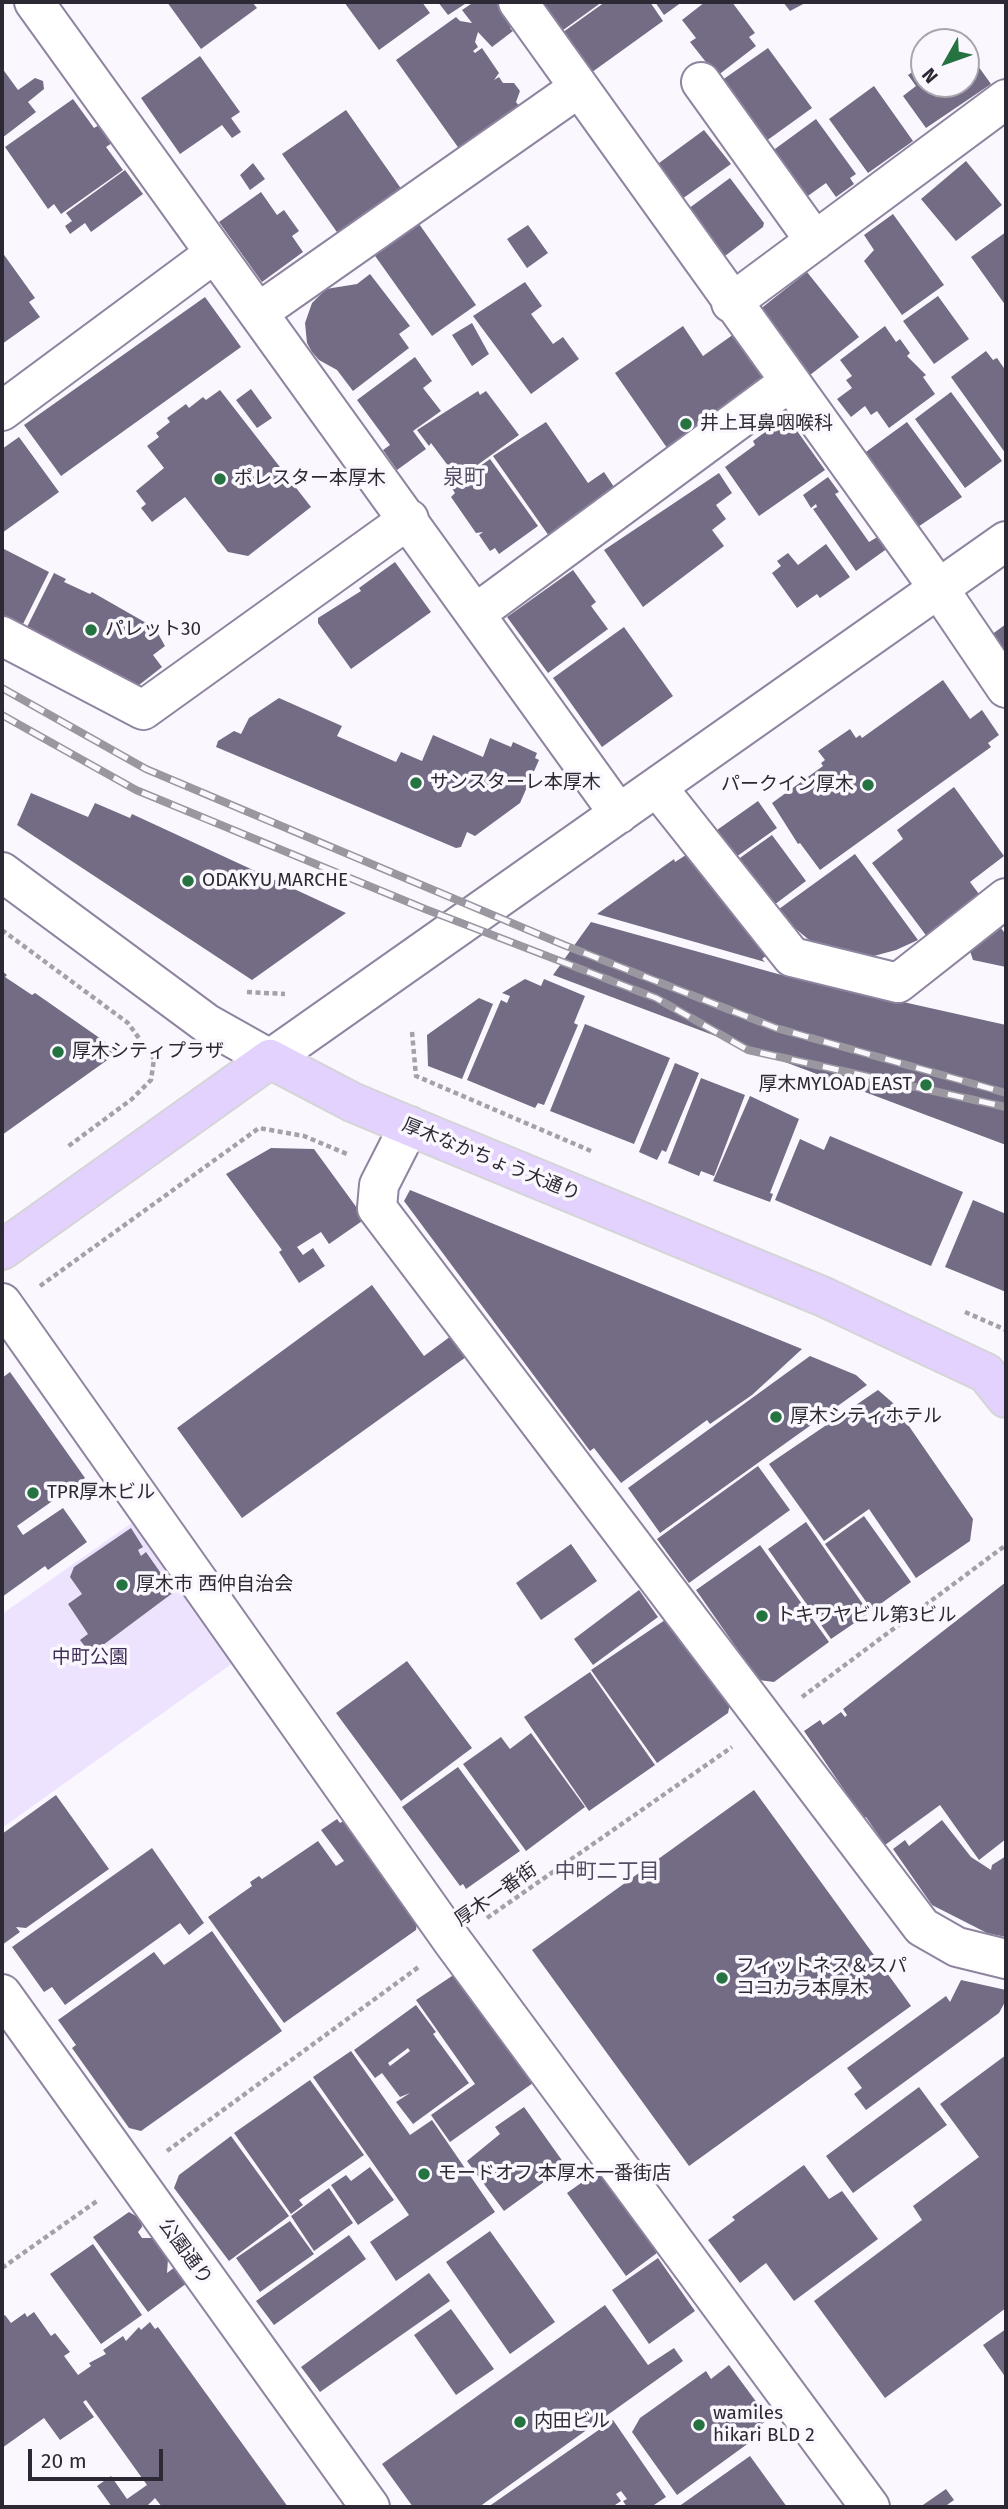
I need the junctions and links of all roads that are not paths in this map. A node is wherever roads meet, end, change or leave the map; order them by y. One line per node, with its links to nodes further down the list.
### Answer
1 (34, 2): 7 (street)
2 (518, 2): 4 (street)
3 (701, 82): 6 (street)
4 (577, 89): 8 (street); 9 (street)
5 (1006, 99): 6 (street)
6 (815, 241): 8 (street)
7 (215, 253): 9 (street); 11 (street)
8 (732, 303): 10 (street)
9 (259, 312): 12 (street)
10 (789, 383): 14 (street); 15 (street)
11 (2, 411)
12 (409, 519): 15 (street); 16 (street)
13 (1006, 541): 14 (street)
14 (939, 589): 17 (street); 18 (street)
15 (475, 614): 19 (street)
16 (2, 636)
17 (1006, 688)
18 (657, 787): 19 (street); 21 (street)
19 (619, 814): 22 (street)
20 (2, 872): 22 (street)
21 (1006, 898)
22 (270, 1059): 23 (main road, 厚木なかちょう大通り); 24 (main road)
23 (409, 1126): 26 (main road, 厚木なかちょう大通り); 27 (street)
24 (2, 1250)
25 (15, 1298): 30 (street)
26 (1006, 1398)
27 (1006, 1959)
28 (2, 1994): 29 (street, 公園通り)
29 (370, 2507)
30 (870, 2507)

